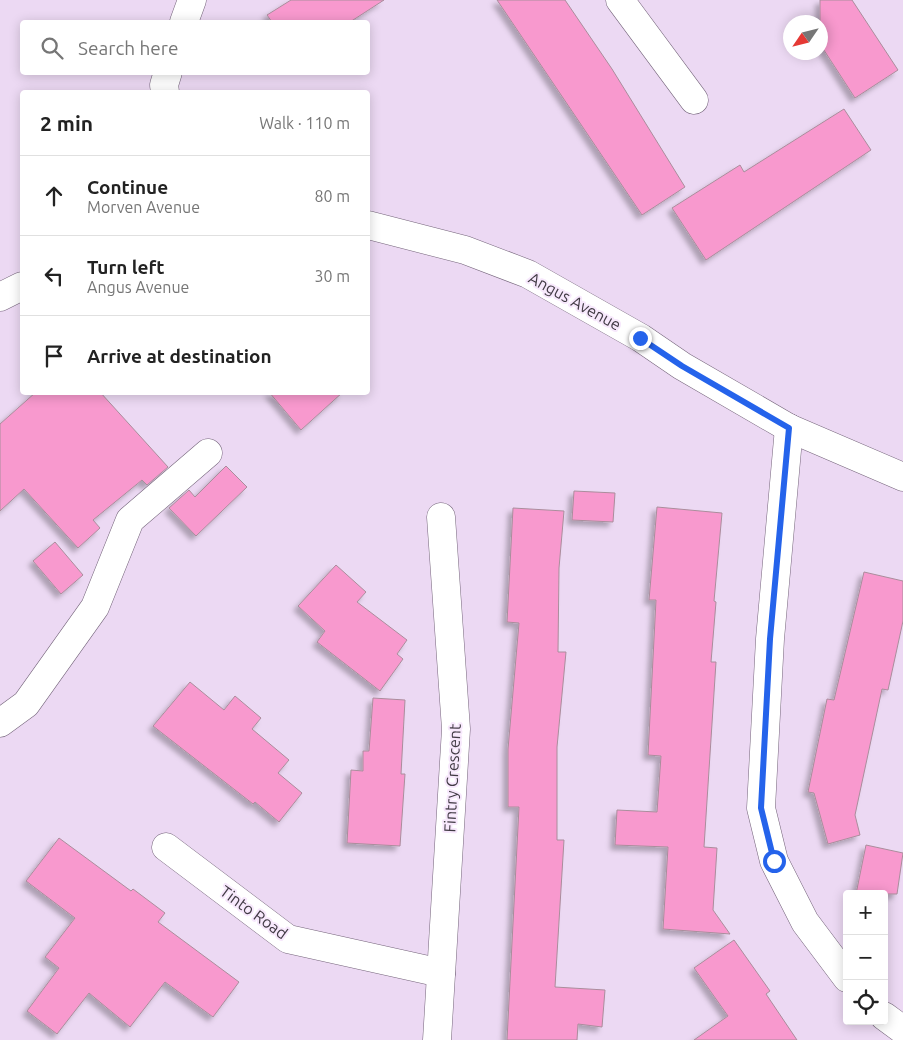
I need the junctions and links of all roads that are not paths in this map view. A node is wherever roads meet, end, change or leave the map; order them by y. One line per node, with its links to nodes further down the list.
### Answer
1 (192, 0): 3 (street)
2 (620, 0): 6 (street)
3 (185, 20)
4 (167, 75): 5 (street)
5 (165, 90)
6 (694, 100)
7 (370, 226): 10 (street, Angus Avenue)
8 (20, 287): 9 (street)
9 (0, 297)
10 (789, 428): 12 (street, Angus Avenue); 17 (street)
11 (208, 453): 14 (street)
12 (903, 477)
13 (441, 517): 16 (street, Fintry Crescent)
14 (0, 723)
15 (166, 847): 16 (street, Tinto Road)
16 (441, 973): 20 (street, Fintry Crescent)
17 (843, 973)
18 (888, 1019): 19 (street)
19 (903, 1030)
20 (436, 1040)

